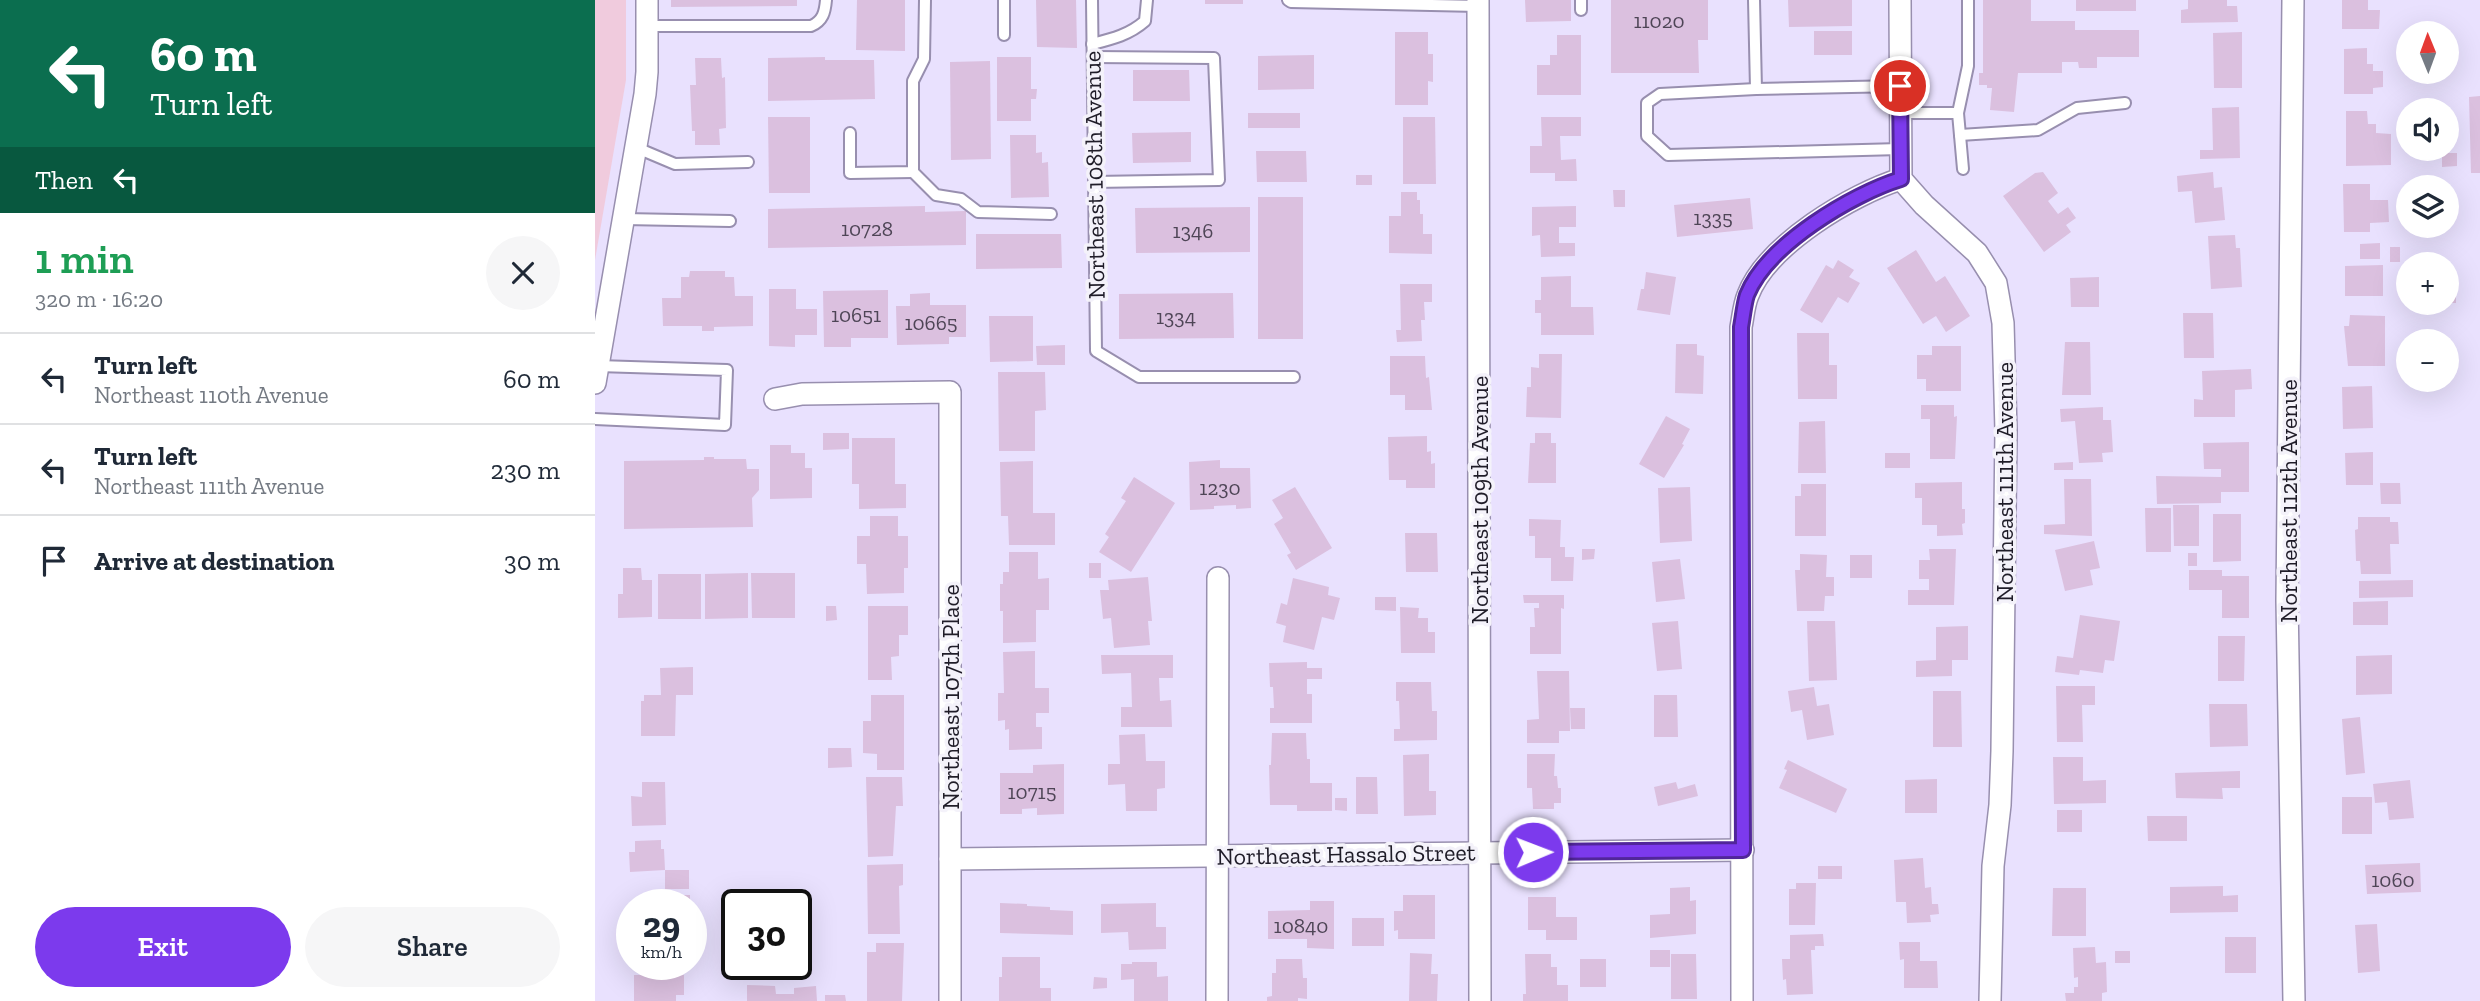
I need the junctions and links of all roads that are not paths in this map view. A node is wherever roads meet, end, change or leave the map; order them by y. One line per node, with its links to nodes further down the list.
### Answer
1 (647, 0): 13 (street)
2 (826, 0): 13 (lane)
3 (925, 0): 28 (lane)
4 (1004, 0): 14 (lane)
5 (1092, 0): 15 (lane, Northeast 108th Avenue)
6 (1147, 0): 15 (lane)
7 (1288, 0): 12 (lane)
8 (1754, 0): 18 (lane)
9 (1900, 0): 17 (street)
10 (1968, 0): 21 (lane)
11 (2293, 0): 48 (street, Northeast 112th Avenue)
12 (1478, 3): 40 (street, Northeast 109th Avenue)
13 (647, 26): 24 (street)
14 (1004, 36)
15 (1092, 44): 16 (lane, Northeast 108th Avenue)
16 (1093, 57): 30 (lane, Northeast 108th Avenue); 30 (lane)
17 (1900, 86): 18 (lane); 20 (street)
18 (1756, 89): 25 (lane)
19 (2125, 103): 23 (lane)
20 (1900, 113): 21 (lane); 25 (street)
21 (1958, 113): 23 (lane)
22 (850, 133): 28 (lane)
23 (1960, 135): 27 (lane)
24 (636, 148): 26 (lane); 32 (street)
25 (1900, 149): 29 (street)
26 (748, 162)
27 (1963, 169)
28 (913, 173): 31 (lane)
29 (1901, 179): 39 (street); 47 (street, Northeast 111th Avenue)
30 (1094, 182): 35 (lane, Northeast 108th Avenue)
31 (1051, 214)
32 (624, 219): 33 (lane); 34 (street)
33 (730, 221)
34 (596, 375): 37 (lane)
35 (1294, 377)
36 (775, 399): 42 (street, Northeast 107th Place)
37 (595, 419)
38 (1218, 578): 41 (street)
39 (1743, 850): 40 (street, Northeast Hassalo Street); 46 (street)
40 (1480, 852): 41 (street, Northeast Hassalo Street); 45 (street, Northeast 109th Avenue)
41 (1217, 856): 42 (street, Northeast Hassalo Street); 44 (street)
42 (950, 859): 43 (street, Northeast 107th Place)
43 (950, 1001)
44 (1217, 1001)
45 (1480, 1001)
46 (1742, 1001)
47 (1990, 1001)
48 (2294, 1001)

